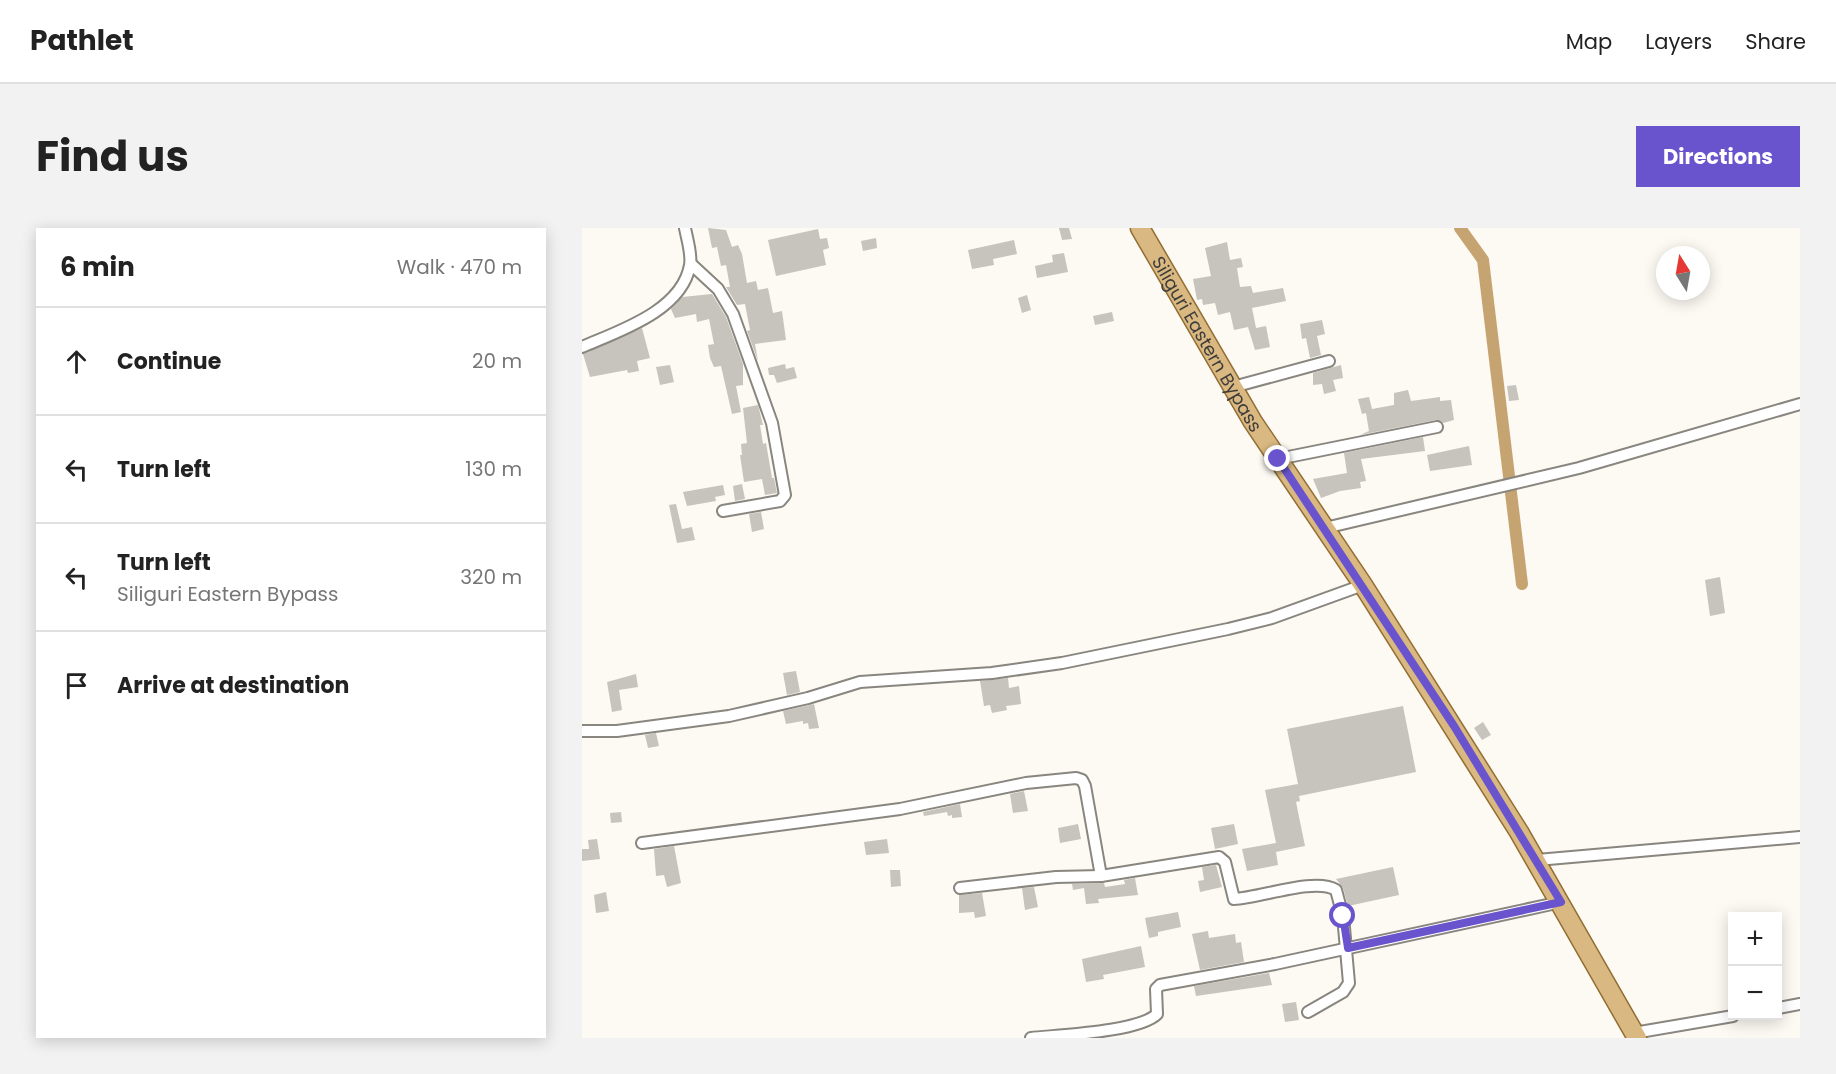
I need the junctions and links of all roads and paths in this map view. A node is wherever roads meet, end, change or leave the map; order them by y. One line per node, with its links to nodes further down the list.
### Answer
1 (684, 228): 3 (street)
2 (1140, 228): 6 (main road, Siliguri Eastern Bypass)
3 (691, 264): 4 (street); 10 (street)
4 (582, 346)
5 (1329, 361): 6 (street)
6 (1233, 387): 9 (main road, Siliguri Eastern Bypass)
7 (1800, 404): 11 (street)
8 (1437, 427): 9 (street)
9 (1278, 459): 11 (main road, Siliguri Eastern Bypass)
10 (723, 511)
11 (1325, 528): 12 (main road, Siliguri Eastern Bypass)
12 (1363, 585): 13 (street); 16 (main road, Siliguri Eastern Bypass)
13 (582, 731)
14 (1800, 837): 16 (street)
15 (642, 843): 17 (street)
16 (1537, 860): 19 (main road, Siliguri Eastern Bypass)
17 (1101, 876): 18 (street); 20 (street)
18 (960, 888)
19 (1561, 902): 20 (street); 25 (main road, Siliguri Eastern Bypass)
20 (1348, 948): 23 (street); 26 (street)
21 (1800, 1004): 22 (street)
22 (1782, 1007)
23 (1308, 1012)
24 (1728, 1017): 25 (street)
25 (1636, 1036)
26 (1031, 1038)

